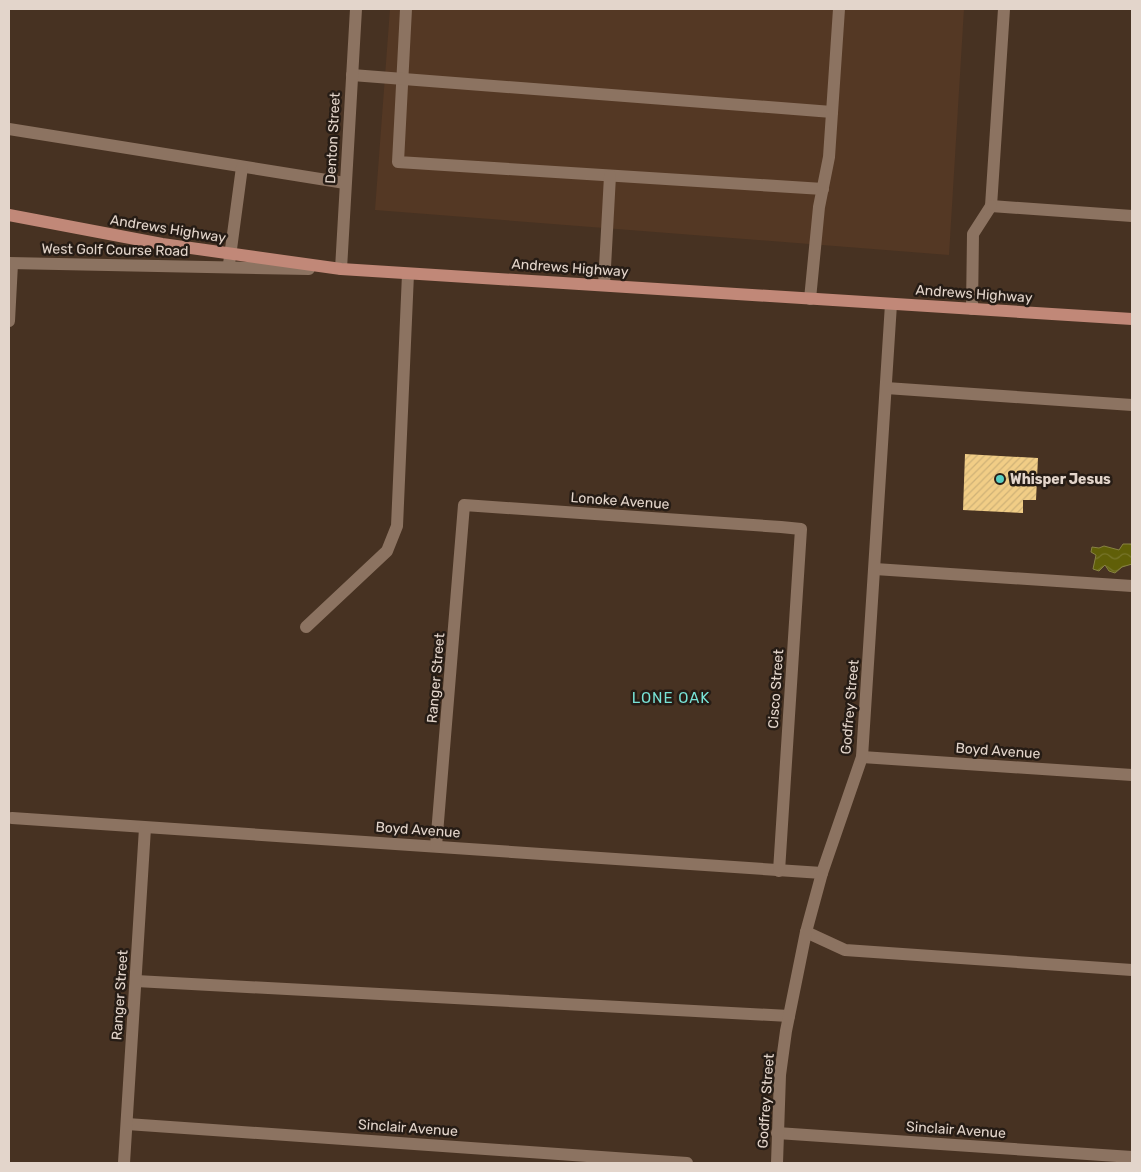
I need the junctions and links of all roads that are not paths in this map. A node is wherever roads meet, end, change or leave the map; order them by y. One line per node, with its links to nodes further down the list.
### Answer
1 (356, 9): 5 (street, Denton Street)
2 (406, 9): 6 (street)
3 (838, 9): 7 (street)
4 (1004, 9): 13 (street)
5 (352, 74): 6 (street); 11 (street, Denton Street)
6 (402, 78): 7 (street); 10 (street)
7 (832, 112): 12 (street)
8 (9, 129): 9 (street)
9 (242, 167): 11 (street); 16 (street)
10 (610, 176): 12 (street); 21 (street)
11 (345, 183): 19 (street, Denton Street)
12 (823, 189): 22 (street)
13 (991, 206): 15 (street); 24 (street)
14 (9, 215): 16 (main road, Andrews Highway)
15 (1132, 216)
16 (231, 254): 18 (street); 19 (main road, Andrews Highway)
17 (11, 264): 18 (street, West Golf Course Road); 26 (street)
18 (229, 267): 19 (street, West Golf Course Road)
19 (341, 269): 20 (main road, Andrews Highway)
20 (408, 274): 21 (main road, Andrews Highway); 33 (street)
21 (604, 285): 22 (main road, Andrews Highway)
22 (810, 299): 23 (main road, Andrews Highway)
23 (891, 304): 24 (main road, Andrews Highway); 27 (street, Godfrey Street)
24 (972, 309): 25 (main road, Andrews Highway)
25 (1132, 319)
26 (9, 321)
27 (886, 388): 28 (street); 31 (street, Godfrey Street)
28 (1132, 404)
29 (465, 512): 30 (street, Lonoke Avenue); 38 (street, Ranger Street)
30 (781, 527): 39 (street, Cisco Street)
31 (875, 570): 32 (street); 34 (street, Godfrey Street)
32 (1132, 586)
33 (306, 627)
34 (862, 757): 35 (street, Boyd Avenue); 40 (street, Godfrey Street)
35 (1132, 775)
36 (12, 818): 37 (street, Boyd Avenue)
37 (145, 828): 38 (street, Boyd Avenue); 43 (street, Ranger Street)
38 (436, 846): 39 (street, Boyd Avenue)
39 (779, 871): 40 (street, Boyd Avenue)
40 (822, 873): 41 (street, Godfrey Street)
41 (806, 932): 42 (street); 44 (street, Godfrey Street)
42 (1132, 970)
43 (136, 981): 44 (street); 45 (street, Ranger Street)
44 (789, 1016): 46 (street, Godfrey Street)
45 (127, 1124): 48 (street, Ranger Street); 49 (street, Sinclair Avenue)
46 (777, 1133): 47 (street, Sinclair Avenue); 50 (street, Godfrey Street)
47 (1132, 1156)
48 (124, 1163)
49 (687, 1163)
50 (777, 1163)

